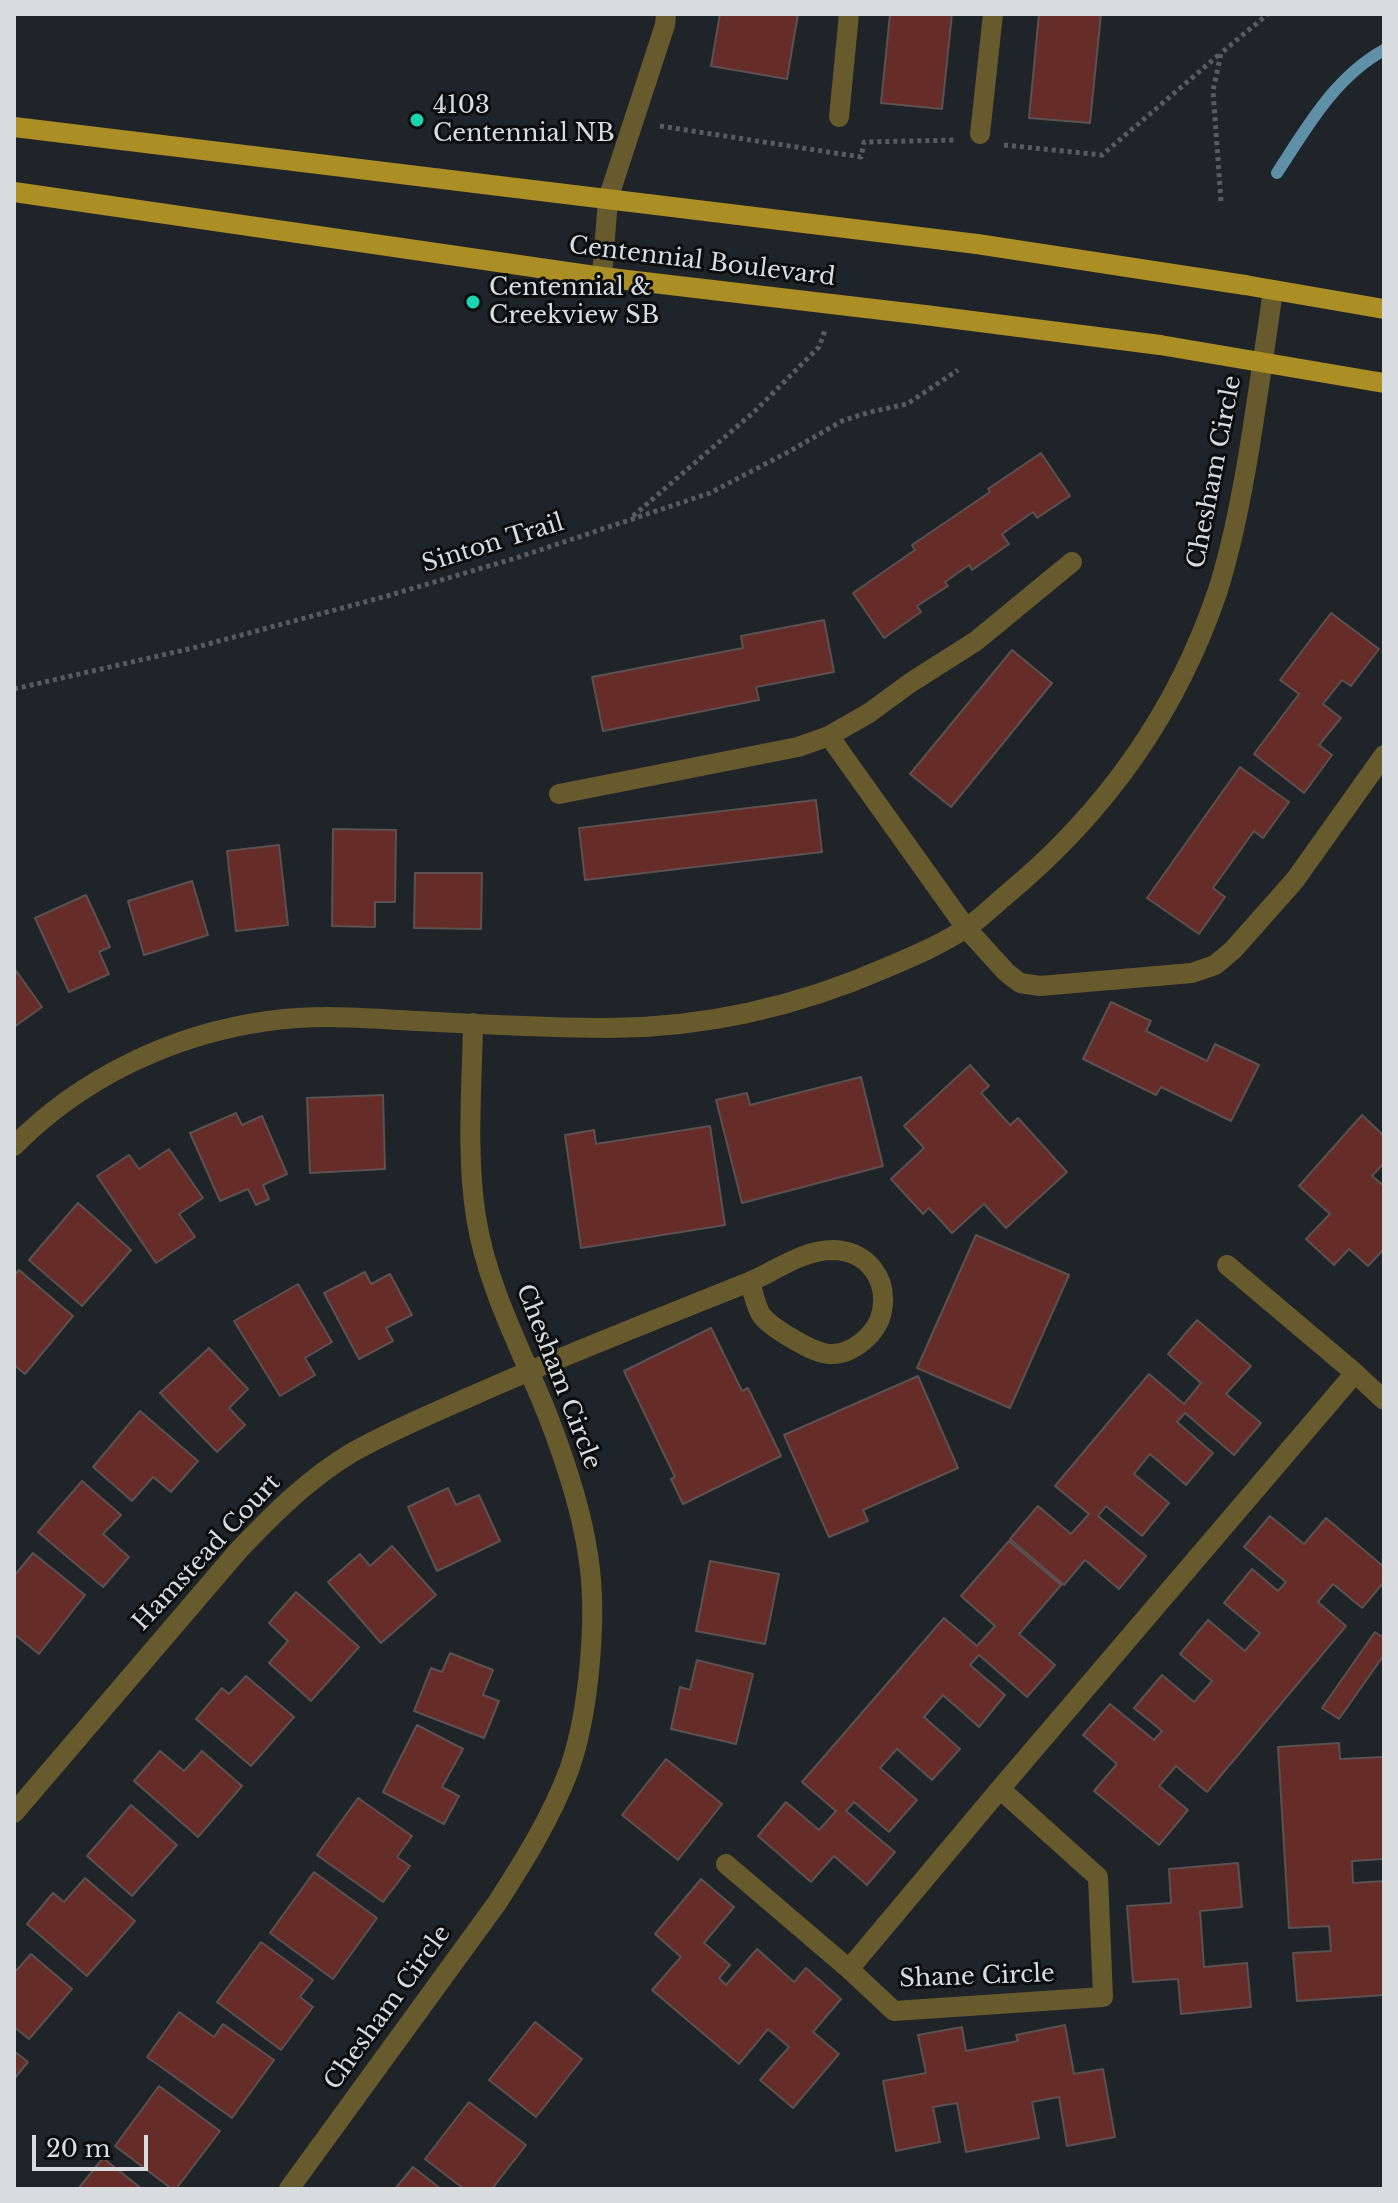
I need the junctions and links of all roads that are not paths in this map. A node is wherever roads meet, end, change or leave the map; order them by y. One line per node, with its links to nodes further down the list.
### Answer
1 (666, 14): 8 (street)
2 (849, 14): 4 (street)
3 (993, 14): 6 (street)
4 (839, 117)
5 (14, 127): 8 (main road)
6 (980, 134)
7 (14, 192): 9 (main road, Centennial Boulevard)
8 (608, 199): 9 (street); 10 (main road, bridge)
9 (602, 277): 12 (main road, Centennial Boulevard, bridge)
10 (1273, 290): 11 (main road); 12 (street, Chesham Circle)
11 (1384, 309)
12 (1263, 363): 13 (main road, Centennial Boulevard); 18 (street, Chesham Circle)
13 (1384, 383)
14 (1072, 562): 15 (street)
15 (829, 736): 17 (street); 18 (street)
16 (1384, 755): 18 (street)
17 (559, 794)
18 (966, 928): 19 (street, Chesham Circle)
19 (473, 1023): 20 (street, Chesham Circle); 23 (street, Chesham Circle)
20 (14, 1146)
21 (1227, 1265): 24 (street)
22 (750, 1282): 22 (street); 23 (street, Hamstead Court)
23 (530, 1370): 27 (street, Hamstead Court); 30 (street, Chesham Circle)
24 (1355, 1373): 25 (street); 26 (street, Shane Circle)
25 (1384, 1400)
26 (1000, 1789): 29 (street, Shane Circle); 29 (street, Shane Circle)
27 (14, 1813)
28 (726, 1864): 29 (street)
29 (849, 1969)
30 (289, 2189)

